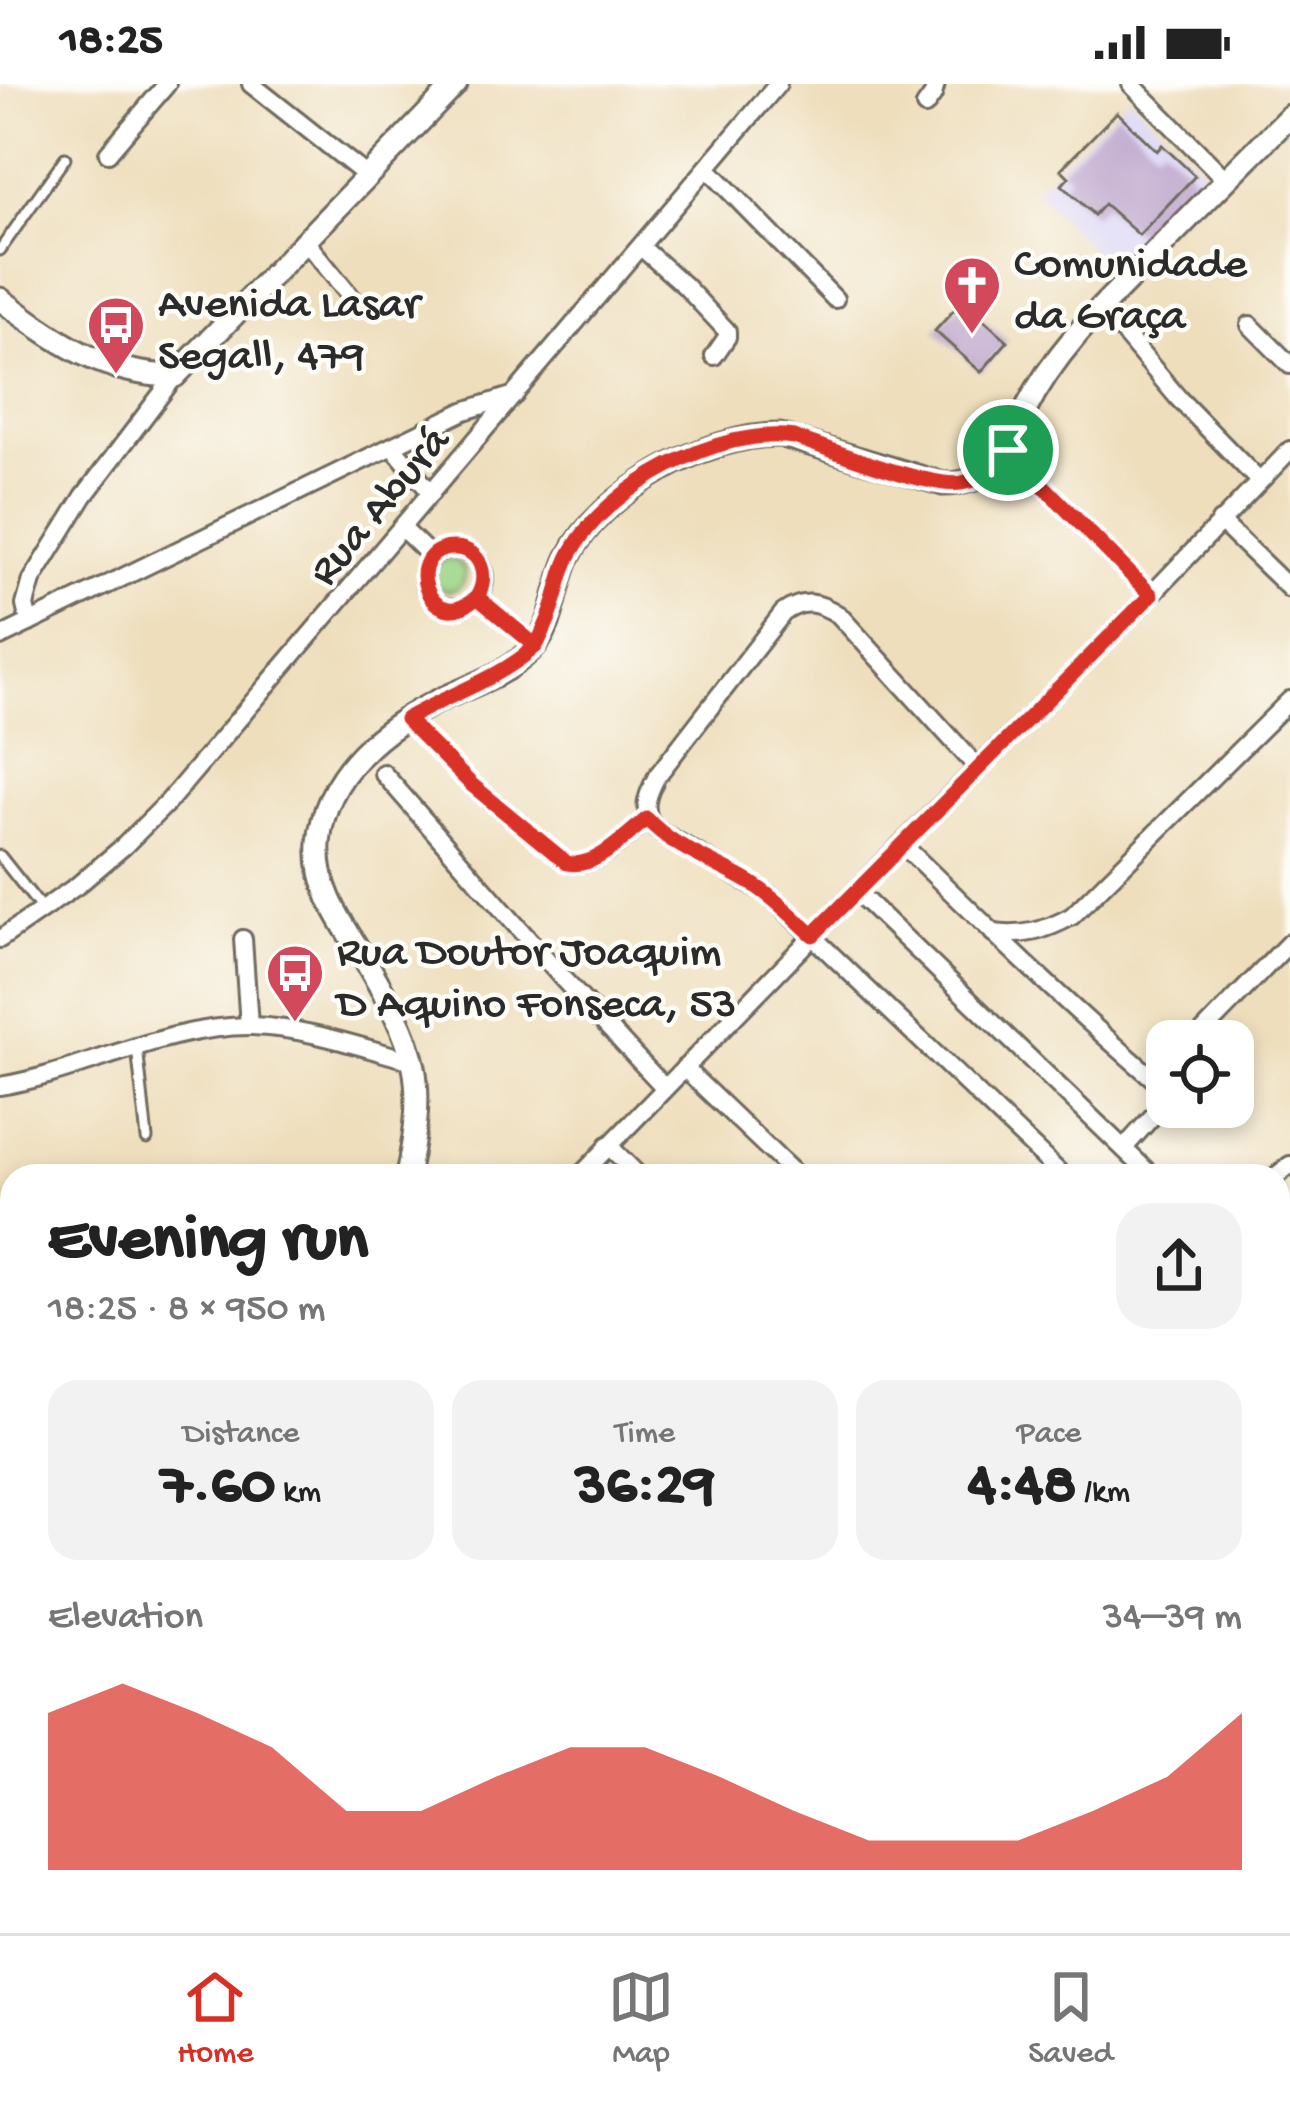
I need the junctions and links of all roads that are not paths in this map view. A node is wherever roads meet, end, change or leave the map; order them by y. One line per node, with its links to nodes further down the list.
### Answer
1 (167, 84): 9 (street)
2 (456, 84): 12 (street)
3 (778, 84): 11 (street, Rua Aburá)
4 (936, 84): 7 (street)
5 (1131, 84): 13 (street)
6 (254, 85): 12 (street)
7 (925, 106)
8 (1290, 116): 13 (street)
9 (108, 153)
10 (65, 158): 16 (lane)
11 (707, 168): 15 (street, Rua Aburá); 17 (street)
12 (366, 176): 14 (street)
13 (1226, 180): 20 (street)
14 (305, 241): 19 (street); 24 (street)
15 (641, 248): 22 (street); 25 (street, Rua Aburá)
16 (0, 250)
17 (836, 298)
18 (0, 299): 24 (street)
19 (357, 304)
20 (1102, 306): 27 (street); 29 (street)
21 (1250, 326): 23 (street)
22 (714, 356)
23 (1290, 365)
24 (175, 376): 38 (street)
25 (516, 395): 26 (street); 30 (street, Rua Aburá)
26 (393, 447): 30 (street); 38 (street)
27 (1008, 450): 35 (street); 39 (street)
28 (1290, 450): 29 (street)
29 (1259, 481): 31 (street)
30 (431, 494): 32 (street, Rua Aburá)
31 (1220, 521): 34 (street); 35 (street)
32 (402, 528): 33 (street); 48 (street, Rua Aburá)
33 (432, 557): 36 (street); 36 (street)
34 (1290, 589)
35 (1151, 595): 41 (street)
36 (477, 597): 39 (street)
37 (0, 617): 38 (street)
38 (15, 630)
39 (536, 646): 57 (street)
40 (1290, 700): 49 (street)
41 (978, 768): 44 (street); 45 (street)
42 (383, 772): 61 (street)
43 (472, 785): 44 (street)
44 (647, 819): 50 (street)
45 (902, 844): 47 (street); 49 (street)
46 (0, 856): 48 (lane)
47 (857, 892): 50 (street); 65 (street)
48 (42, 909): 51 (street, Rua Aburá)
49 (993, 933): 58 (street)
50 (813, 935): 59 (street); 70 (street)
51 (0, 939)
52 (243, 940): 55 (street)
53 (1290, 942): 54 (street)
54 (1214, 1020)
55 (250, 1026): 56 (street); 57 (street)
56 (137, 1047): 60 (street); 63 (lane)
57 (412, 1061): 66 (street)
58 (1146, 1063)
59 (684, 1068): 61 (street); 69 (street)
60 (0, 1087)
61 (664, 1087): 64 (street)
62 (1146, 1124): 65 (street)
63 (147, 1139)
64 (608, 1145): 67 (street); 68 (street)
65 (1124, 1148): 71 (street)
66 (409, 1164)
67 (591, 1164)
68 (627, 1164)
69 (784, 1164)
70 (1051, 1164)
71 (1140, 1164)

